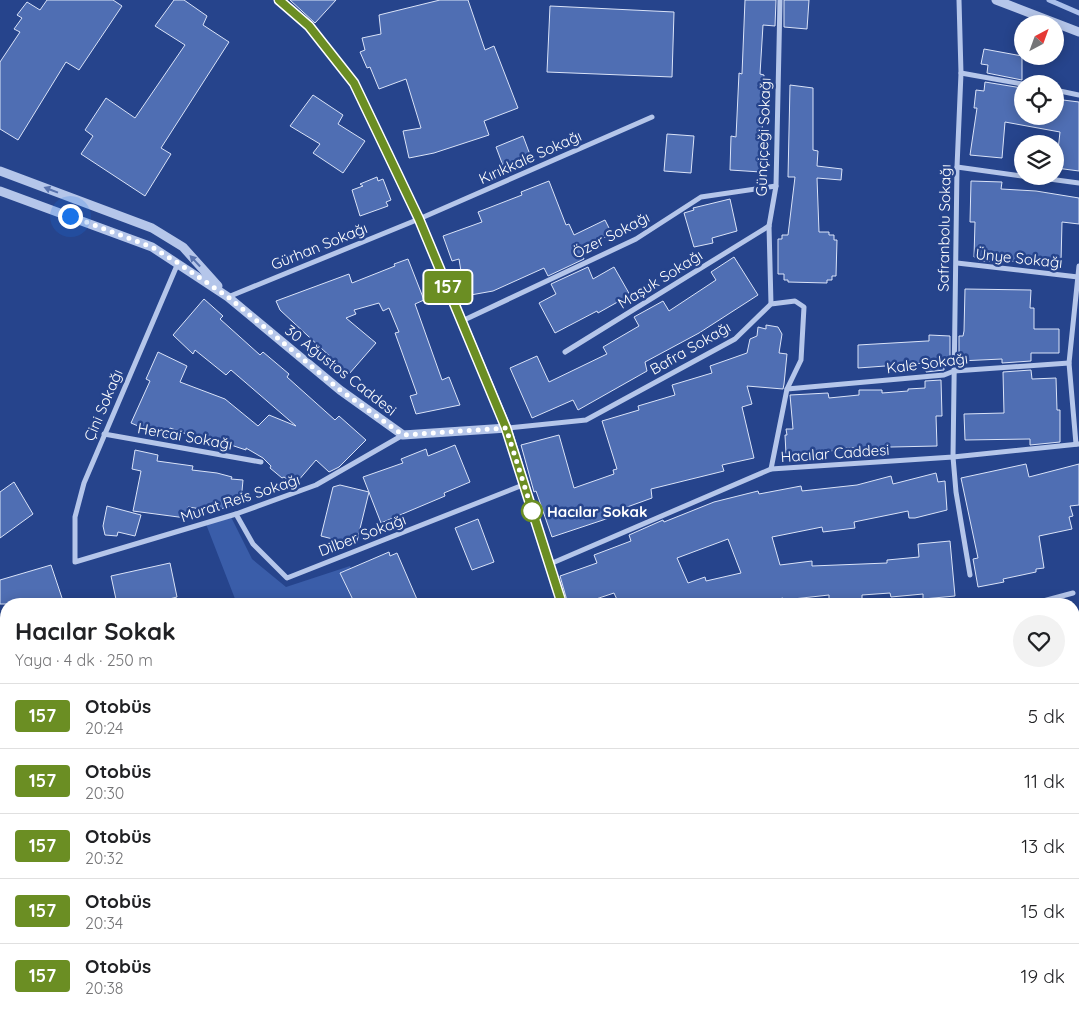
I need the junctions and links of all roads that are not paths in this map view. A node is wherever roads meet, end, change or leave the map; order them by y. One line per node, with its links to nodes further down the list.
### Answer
1 (279, 0): 18 (street)
2 (780, 0): 16 (street, Günçiçeği Sokağı)
3 (959, 0): 6 (street, Safranbolu Sokağı)
4 (996, 0): 5 (street)
5 (1079, 32)
6 (961, 73): 7 (street); 11 (street, Safranbolu Sokağı)
7 (1014, 83)
8 (1064, 92): 9 (street)
9 (1079, 95)
10 (652, 117): 18 (street, Kırıkkale Sokağı)
11 (957, 167): 13 (street); 21 (street, Safranbolu Sokağı)
12 (0, 171): 24 (street, 30 Ağustos Caddesi, one-way to 12)
13 (1014, 175)
14 (1064, 181): 15 (street)
15 (1079, 183)
16 (776, 186): 19 (street, Günçiçeği Sokağı); 26 (street, Özer Sokağı)
17 (0, 191): 20 (street, 30 Ağustos Caddesi)
18 (419, 219): 24 (street, Gürhan Sokağı); 26 (street)
19 (769, 226): 25 (street, Günçiçeği Sokağı); 27 (street, Maşuk Sokağı)
20 (178, 263): 24 (street, 30 Ağustos Caddesi); 32 (street, Çini Sokağı)
21 (957, 263): 23 (street, Ünye Sokağı); 29 (street, Safranbolu Sokağı)
22 (1079, 266): 23 (street)
23 (1078, 276): 28 (street)
24 (228, 297): 33 (street, 30 Ağustos Caddesi)
25 (771, 304): 30 (street); 31 (street, Bafra Sokağı)
26 (462, 321): 31 (street)
27 (565, 352)
28 (1069, 363): 29 (street, Kale Sokağı); 34 (street)
29 (954, 372): 30 (street, Kale Sokağı); 35 (street, Safranbolu Sokağı)
30 (788, 389): 37 (street)
31 (506, 428): 33 (street, 30 Ağustos Caddesi); 38 (street)
32 (104, 434): 36 (street, Hercai Sokağı); 40 (street, Çini Sokağı)
33 (403, 435): 39 (street, Murat Reis Sokağı)
34 (1077, 444): 35 (street, Hacılar Caddesi)
35 (953, 457): 37 (street, Hacılar Caddesi); 42 (street, Safranbolu Sokağı)
36 (261, 462)
37 (771, 469): 41 (street, Hacılar Caddesi)
38 (523, 485): 39 (street, Dilber Sokağı); 41 (street)
39 (236, 514): 40 (street, Murat Reis Sokağı)
40 (75, 562)
41 (550, 564): 44 (street)
42 (970, 574)
43 (1073, 593): 45 (street)
44 (560, 598)
45 (1054, 598)

